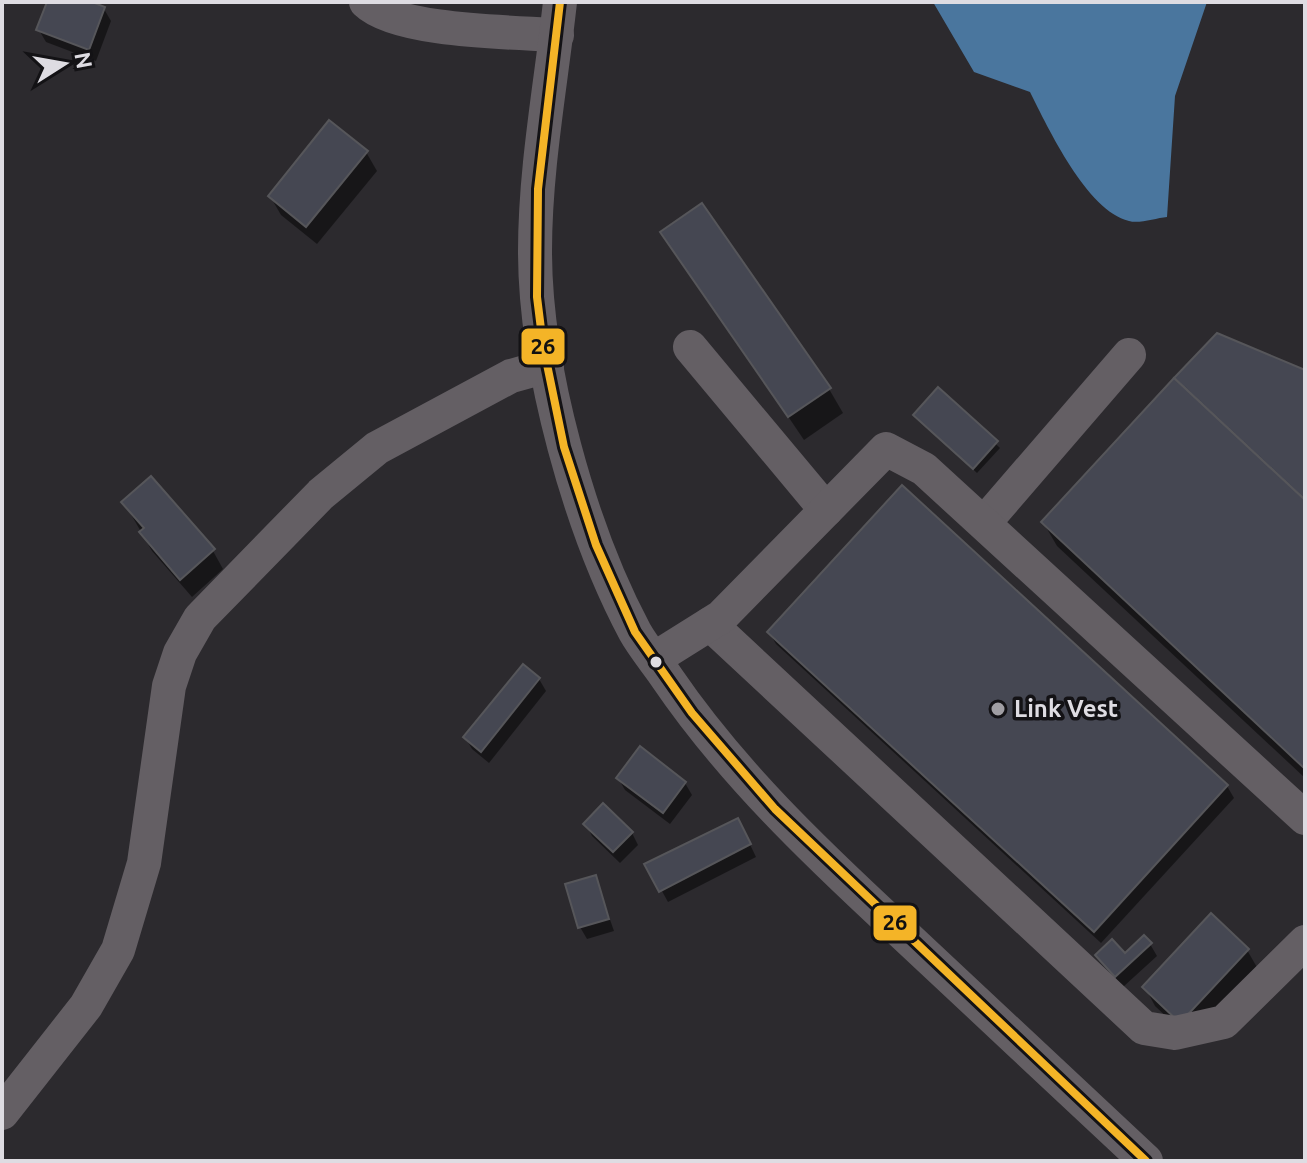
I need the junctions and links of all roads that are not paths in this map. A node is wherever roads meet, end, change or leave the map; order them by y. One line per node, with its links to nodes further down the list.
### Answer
1 (371, 7): 2 (street)
2 (559, 18): 5 (street)
3 (690, 347): 6 (street)
4 (1129, 355): 7 (street)
5 (547, 366): 9 (street); 12 (street)
6 (826, 510): 7 (street); 8 (street)
7 (984, 523): 10 (street)
8 (710, 624): 9 (street); 11 (street)
9 (654, 659): 13 (street)
10 (1305, 818)
11 (1305, 942)
12 (2, 1113)
13 (1146, 1161)

